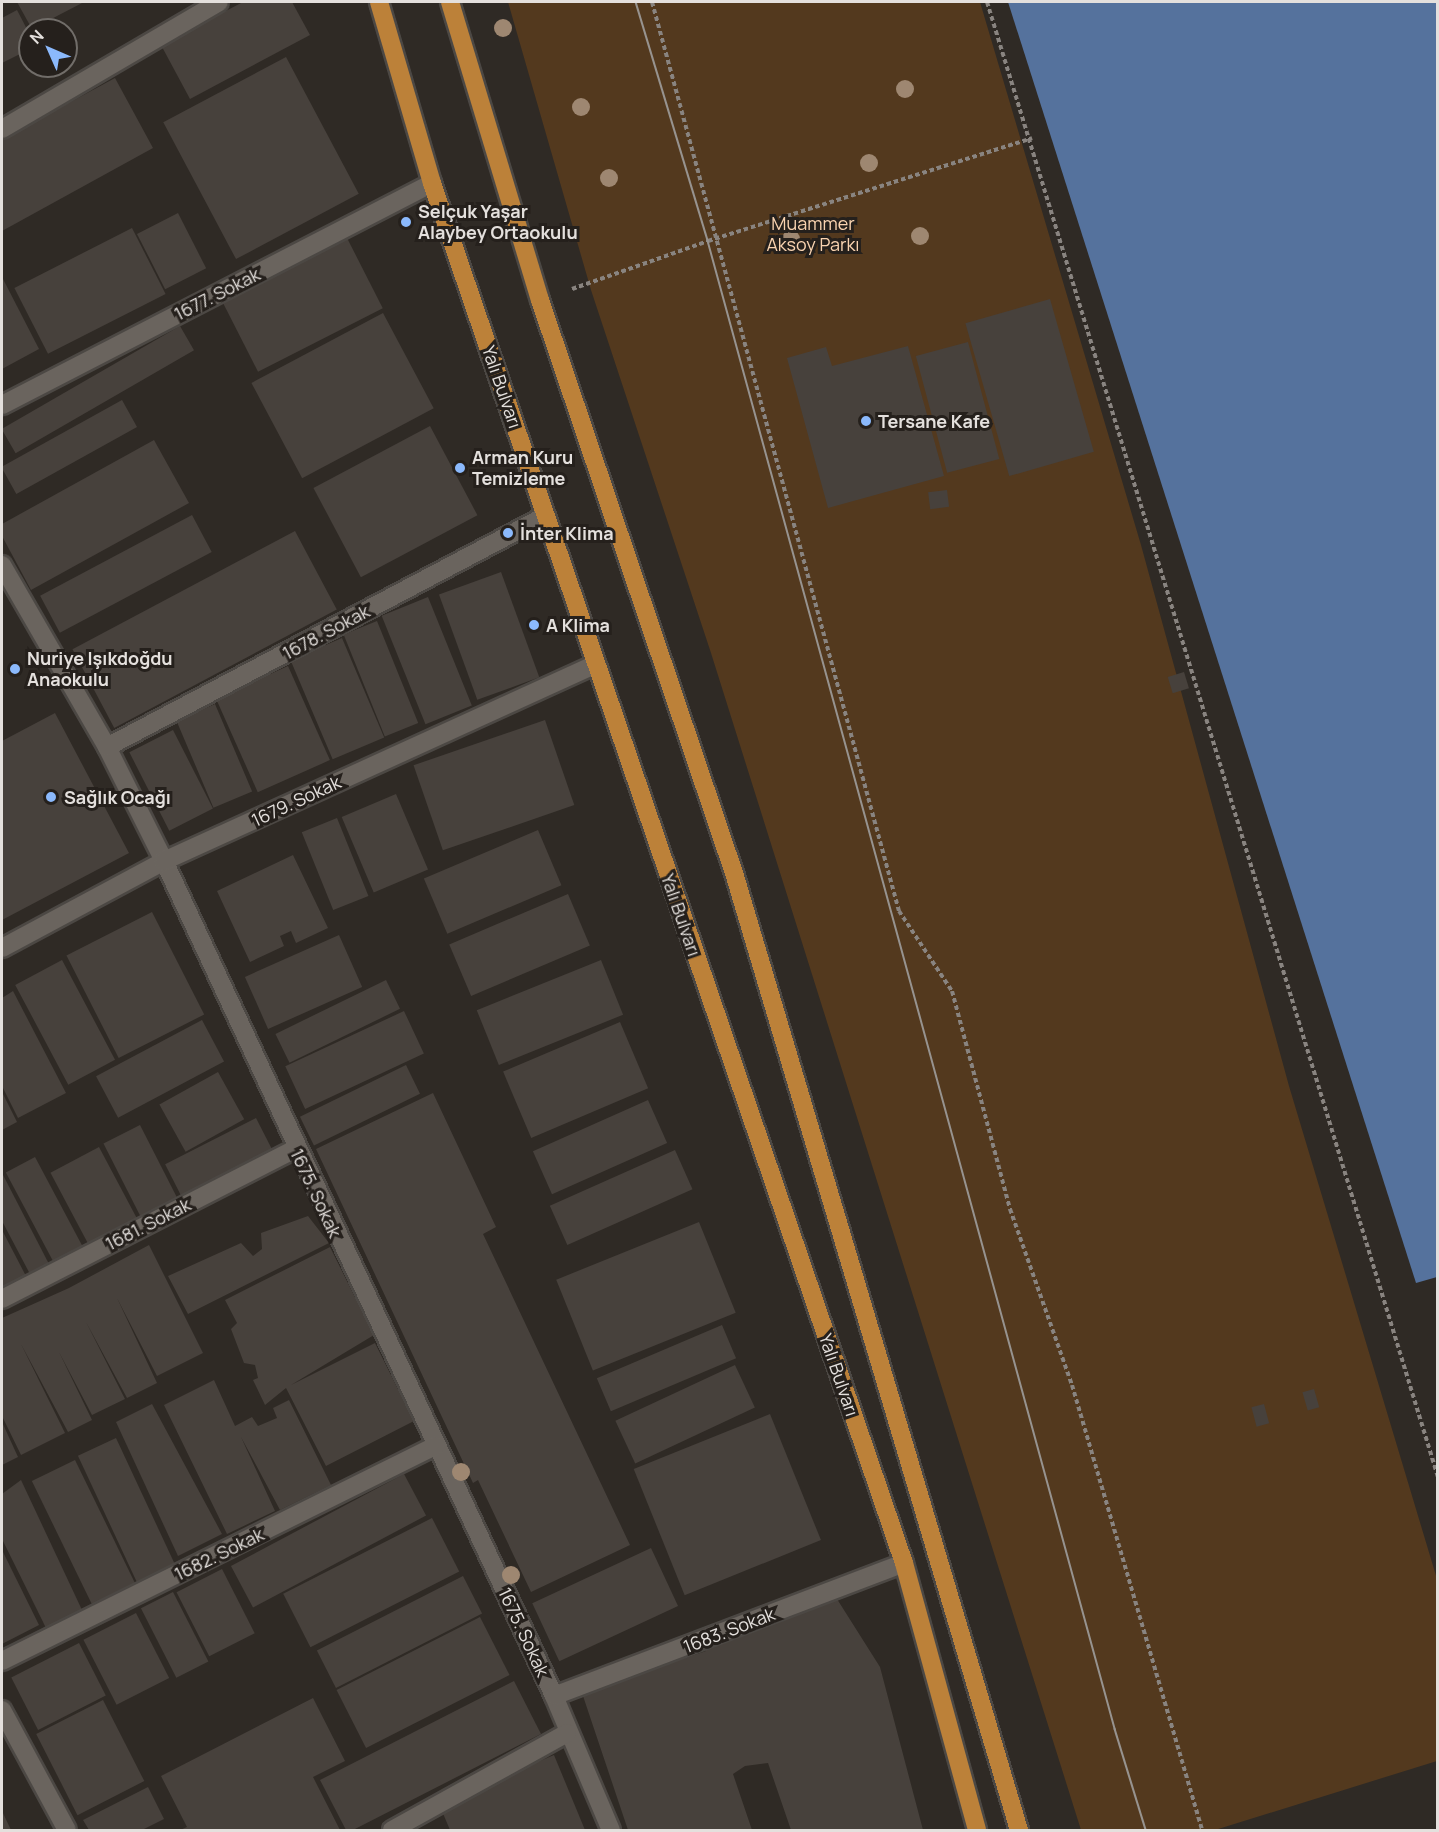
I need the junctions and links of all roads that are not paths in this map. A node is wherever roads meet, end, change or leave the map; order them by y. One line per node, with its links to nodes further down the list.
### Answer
1 (219, 2): 4 (street)
2 (379, 2): 5 (main road, Yalı Bulvarı)
3 (450, 2): 25 (main road)
4 (2, 129)
5 (432, 183): 6 (street, 1677. Sokak); 7 (main road, Yalı Bulvarı)
6 (2, 405)
7 (545, 516): 9 (main road, Yalı Bulvarı); 10 (street, 1678. Sokak)
8 (2, 565): 10 (street, 1675. Sokak)
9 (596, 664): 11 (street, 1679. Sokak); 16 (main road, Yalı Bulvarı)
10 (107, 747): 11 (street, 1675. Sokak)
11 (164, 861): 12 (street, 1679. Sokak); 13 (street, 1675. Sokak)
12 (2, 948)
13 (295, 1149): 14 (street, 1681. Sokak); 15 (street, 1675. Sokak)
14 (2, 1299)
15 (436, 1446): 17 (street, 1682. Sokak); 18 (street, 1675. Sokak)
16 (904, 1563): 18 (street, 1683. Sokak); 24 (main road, Yalı Bulvarı)
17 (2, 1662)
18 (554, 1696): 20 (street, 1675. Sokak)
19 (2, 1710): 21 (street)
20 (567, 1733): 22 (street); 23 (street, 1675. Sokak)
21 (67, 1830)
22 (392, 1830)
23 (611, 1830)
24 (977, 1830)
25 (1019, 1830)

